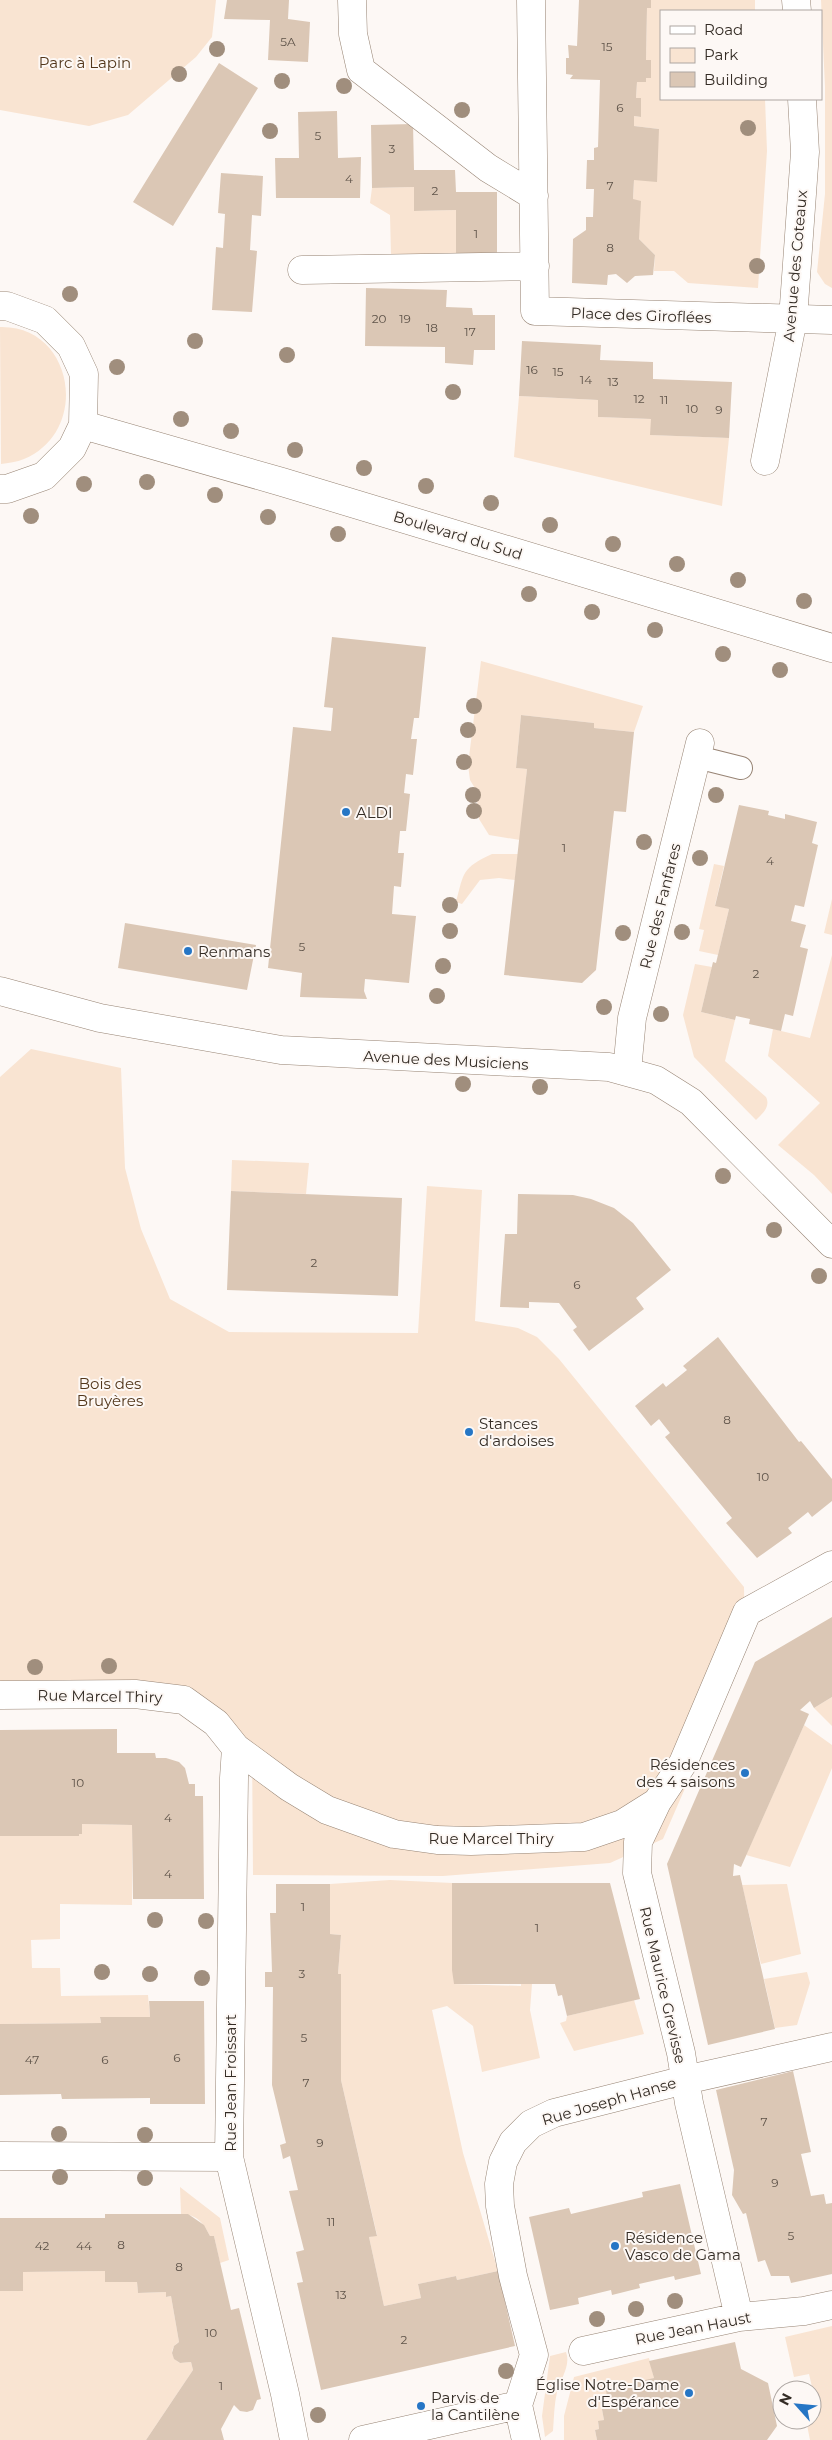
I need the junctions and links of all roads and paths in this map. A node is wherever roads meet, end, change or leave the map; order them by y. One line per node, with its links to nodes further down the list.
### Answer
1 (352, 0): 4 (street)
2 (531, 0): 4 (street, Place des Giroflées)
3 (802, 100): 8 (street, Avenue des Coteaux)
4 (534, 196): 5 (street, Place des Giroflées)
5 (536, 266): 6 (street); 8 (street, Place des Giroflées)
6 (302, 270)
7 (0, 306): 10 (street)
8 (793, 319): 9 (street); 11 (street, Avenue des Coteaux)
9 (832, 320)
10 (83, 425): 12 (street); 13 (street, Boulevard du Sud)
11 (765, 461)
12 (0, 489)
13 (832, 648)
14 (699, 750): 15 (lane); 17 (street, Rue des Fanfares)
15 (741, 768)
16 (0, 991): 17 (street, Avenue des Musiciens)
17 (627, 1071): 18 (street, Avenue des Musiciens)
18 (832, 1244)
19 (832, 1565): 22 (street, Rue Maurice Grevisse)
20 (0, 1696): 21 (street, Rue Marcel Thiry)
21 (236, 1748): 22 (street, Rue Marcel Thiry); 26 (street, Rue Jean Froissart)
22 (657, 1802): 24 (street, Rue Maurice Grevisse)
23 (832, 2047): 24 (street, Rue Joseph Hanse)
24 (685, 2080): 28 (street, Rue Maurice Grevisse); 30 (street, Rue Joseph Hanse)
25 (0, 2156): 26 (street)
26 (229, 2157): 31 (street, Rue Jean Froissart)
27 (832, 2305): 28 (street, Rue Jean Haust)
28 (739, 2317): 29 (street, Rue Jean Haust)
29 (583, 2351)
30 (518, 2405): 32 (street); 33 (street)
31 (294, 2440)
32 (363, 2440)
33 (526, 2440)

